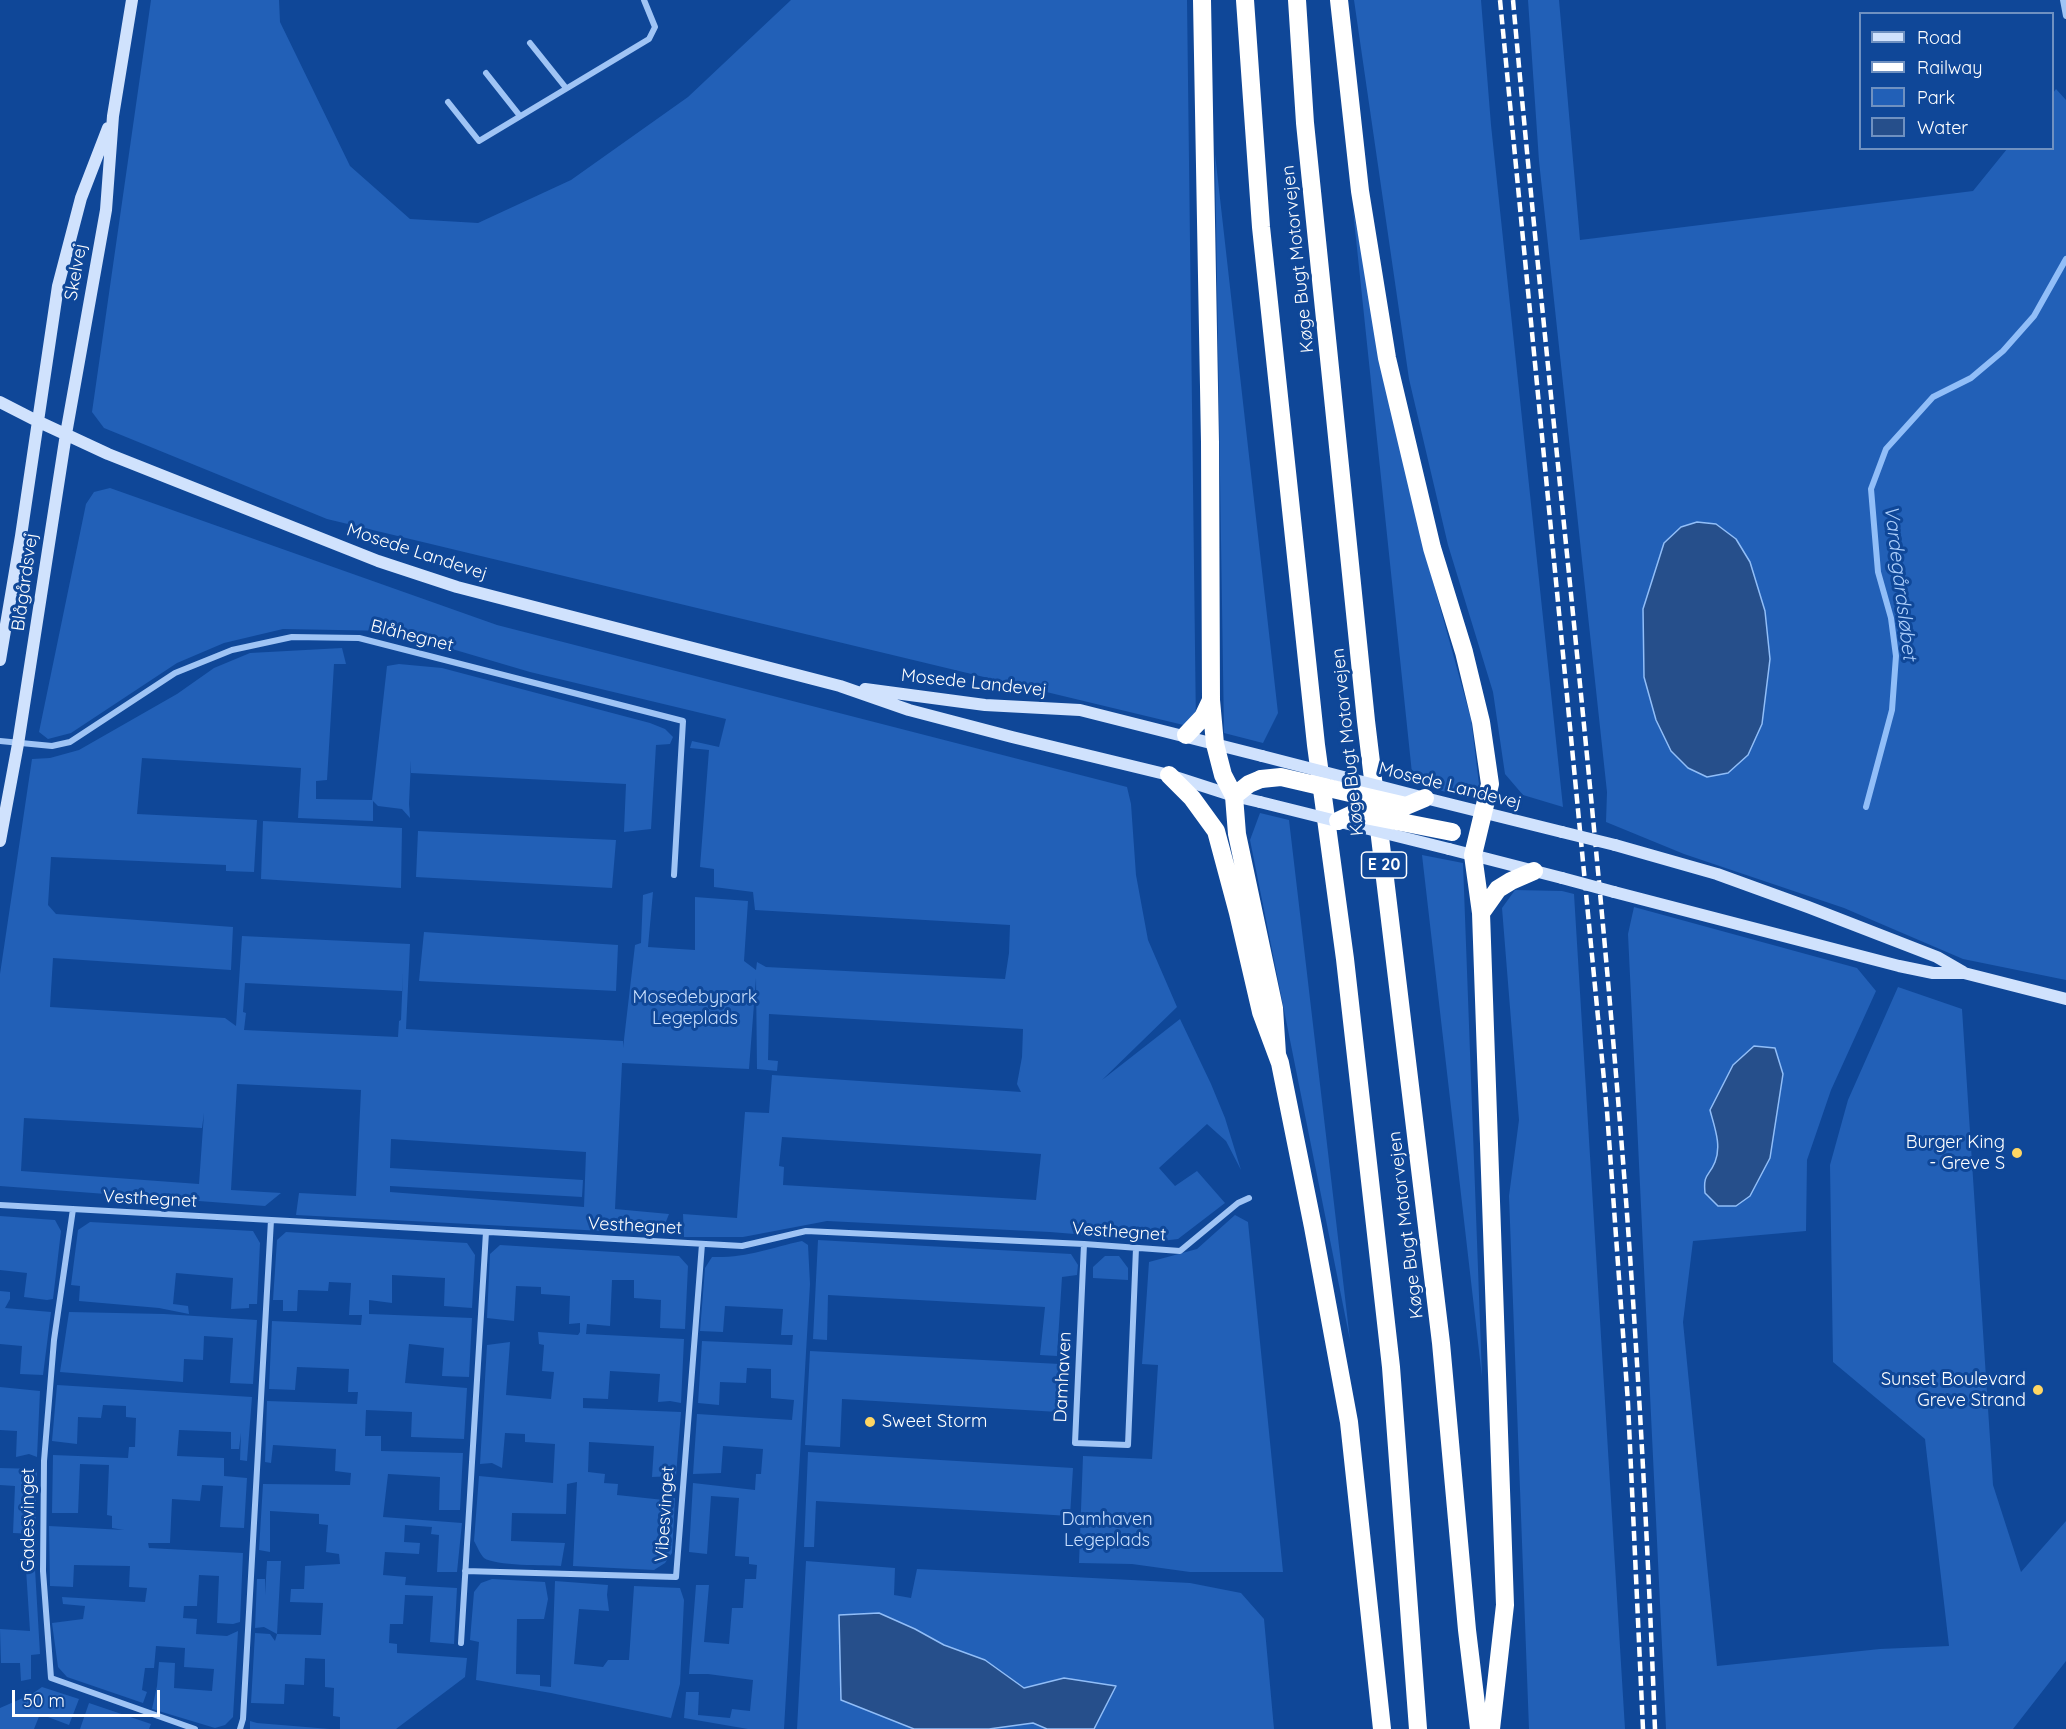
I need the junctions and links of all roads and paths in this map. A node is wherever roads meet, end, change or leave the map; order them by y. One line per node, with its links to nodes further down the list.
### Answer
1 (132, 0): 13 (main road, Skelvej)
2 (644, 0): 11 (street)
3 (1202, 0): 20 (highway)
4 (1245, 0): 52 (highway, Køge Bugt Motorvejen)
5 (1297, 0): 53 (highway, Køge Bugt Motorvejen / E 20)
6 (1339, 0): 28 (highway)
7 (2063, 0): 8 (street)
8 (2066, 16)
9 (530, 44): 11 (street)
10 (486, 73): 14 (street)
11 (566, 88): 14 (street)
12 (448, 102): 14 (street)
13 (113, 116): 16 (main road, Skelvej); 17 (main road, Skelvej)
14 (520, 116)
15 (0, 402): 16 (main road, Mosede Landevej)
16 (37, 421): 17 (main road, Mosede Landevej); 18 (main road, Blågårdsvej)
17 (66, 434): 19 (main road, Mosede Landevej); 23 (main road, Blågårdsvej)
18 (0, 660)
19 (840, 686): 21 (main road, Mosede Landevej); 25 (main road, Mosede Landevej)
20 (1211, 700): 21 (highway); 24 (highway)
21 (1186, 735): 24 (main road, Mosede Landevej)
22 (0, 741): 23 (street, Blåhegnet)
23 (18, 744): 30 (main road, Blågårdsvej); 34 (street, Blåhegnet)
24 (1215, 744): 26 (highway); 27 (main road, Mosede Landevej, bridge)
25 (1169, 775): 26 (main road, Mosede Landevej); 38 (highway)
26 (1234, 796): 27 (highway, bridge); 29 (main road, Mosede Landevej, bridge); 38 (highway)
27 (1425, 798): 28 (main road, Mosede Landevej)
28 (1484, 814): 31 (highway); 32 (highway); 36 (main road, Mosede Landevej, bridge)
29 (1338, 821): 31 (highway, bridge)
30 (0, 841)
31 (1450, 841): 32 (main road, Mosede Landevej)
32 (1473, 855): 33 (main road, Mosede Landevej); 35 (highway)
33 (1534, 871): 35 (highway); 36 (main road, Mosede Landevej, bridge)
34 (674, 875)
35 (1481, 913): 54 (highway)
36 (1964, 973): 37 (main road, Mosede Landevej)
37 (2066, 999)
38 (1277, 1054): 51 (highway)
39 (1249, 1198): 46 (street, Vesthegnet)
40 (0, 1205): 41 (street, Vesthegnet)
41 (73, 1209): 42 (street, Vesthegnet); 49 (street, Gadesvinget)
42 (271, 1220): 43 (street, Vesthegnet); 50 (street)
43 (486, 1232): 44 (street, Vesthegnet); 47 (street)
44 (702, 1244): 45 (street, Vesthegnet); 47 (street, Vibesvinget)
45 (1084, 1244): 46 (street, Vesthegnet); 46 (street, Damhaven)
46 (1136, 1248)
47 (465, 1571): 48 (street)
48 (461, 1643)
49 (195, 1729)
50 (240, 1729)
51 (1382, 1729)
52 (1418, 1729)
53 (1479, 1729)
54 (1491, 1729)

